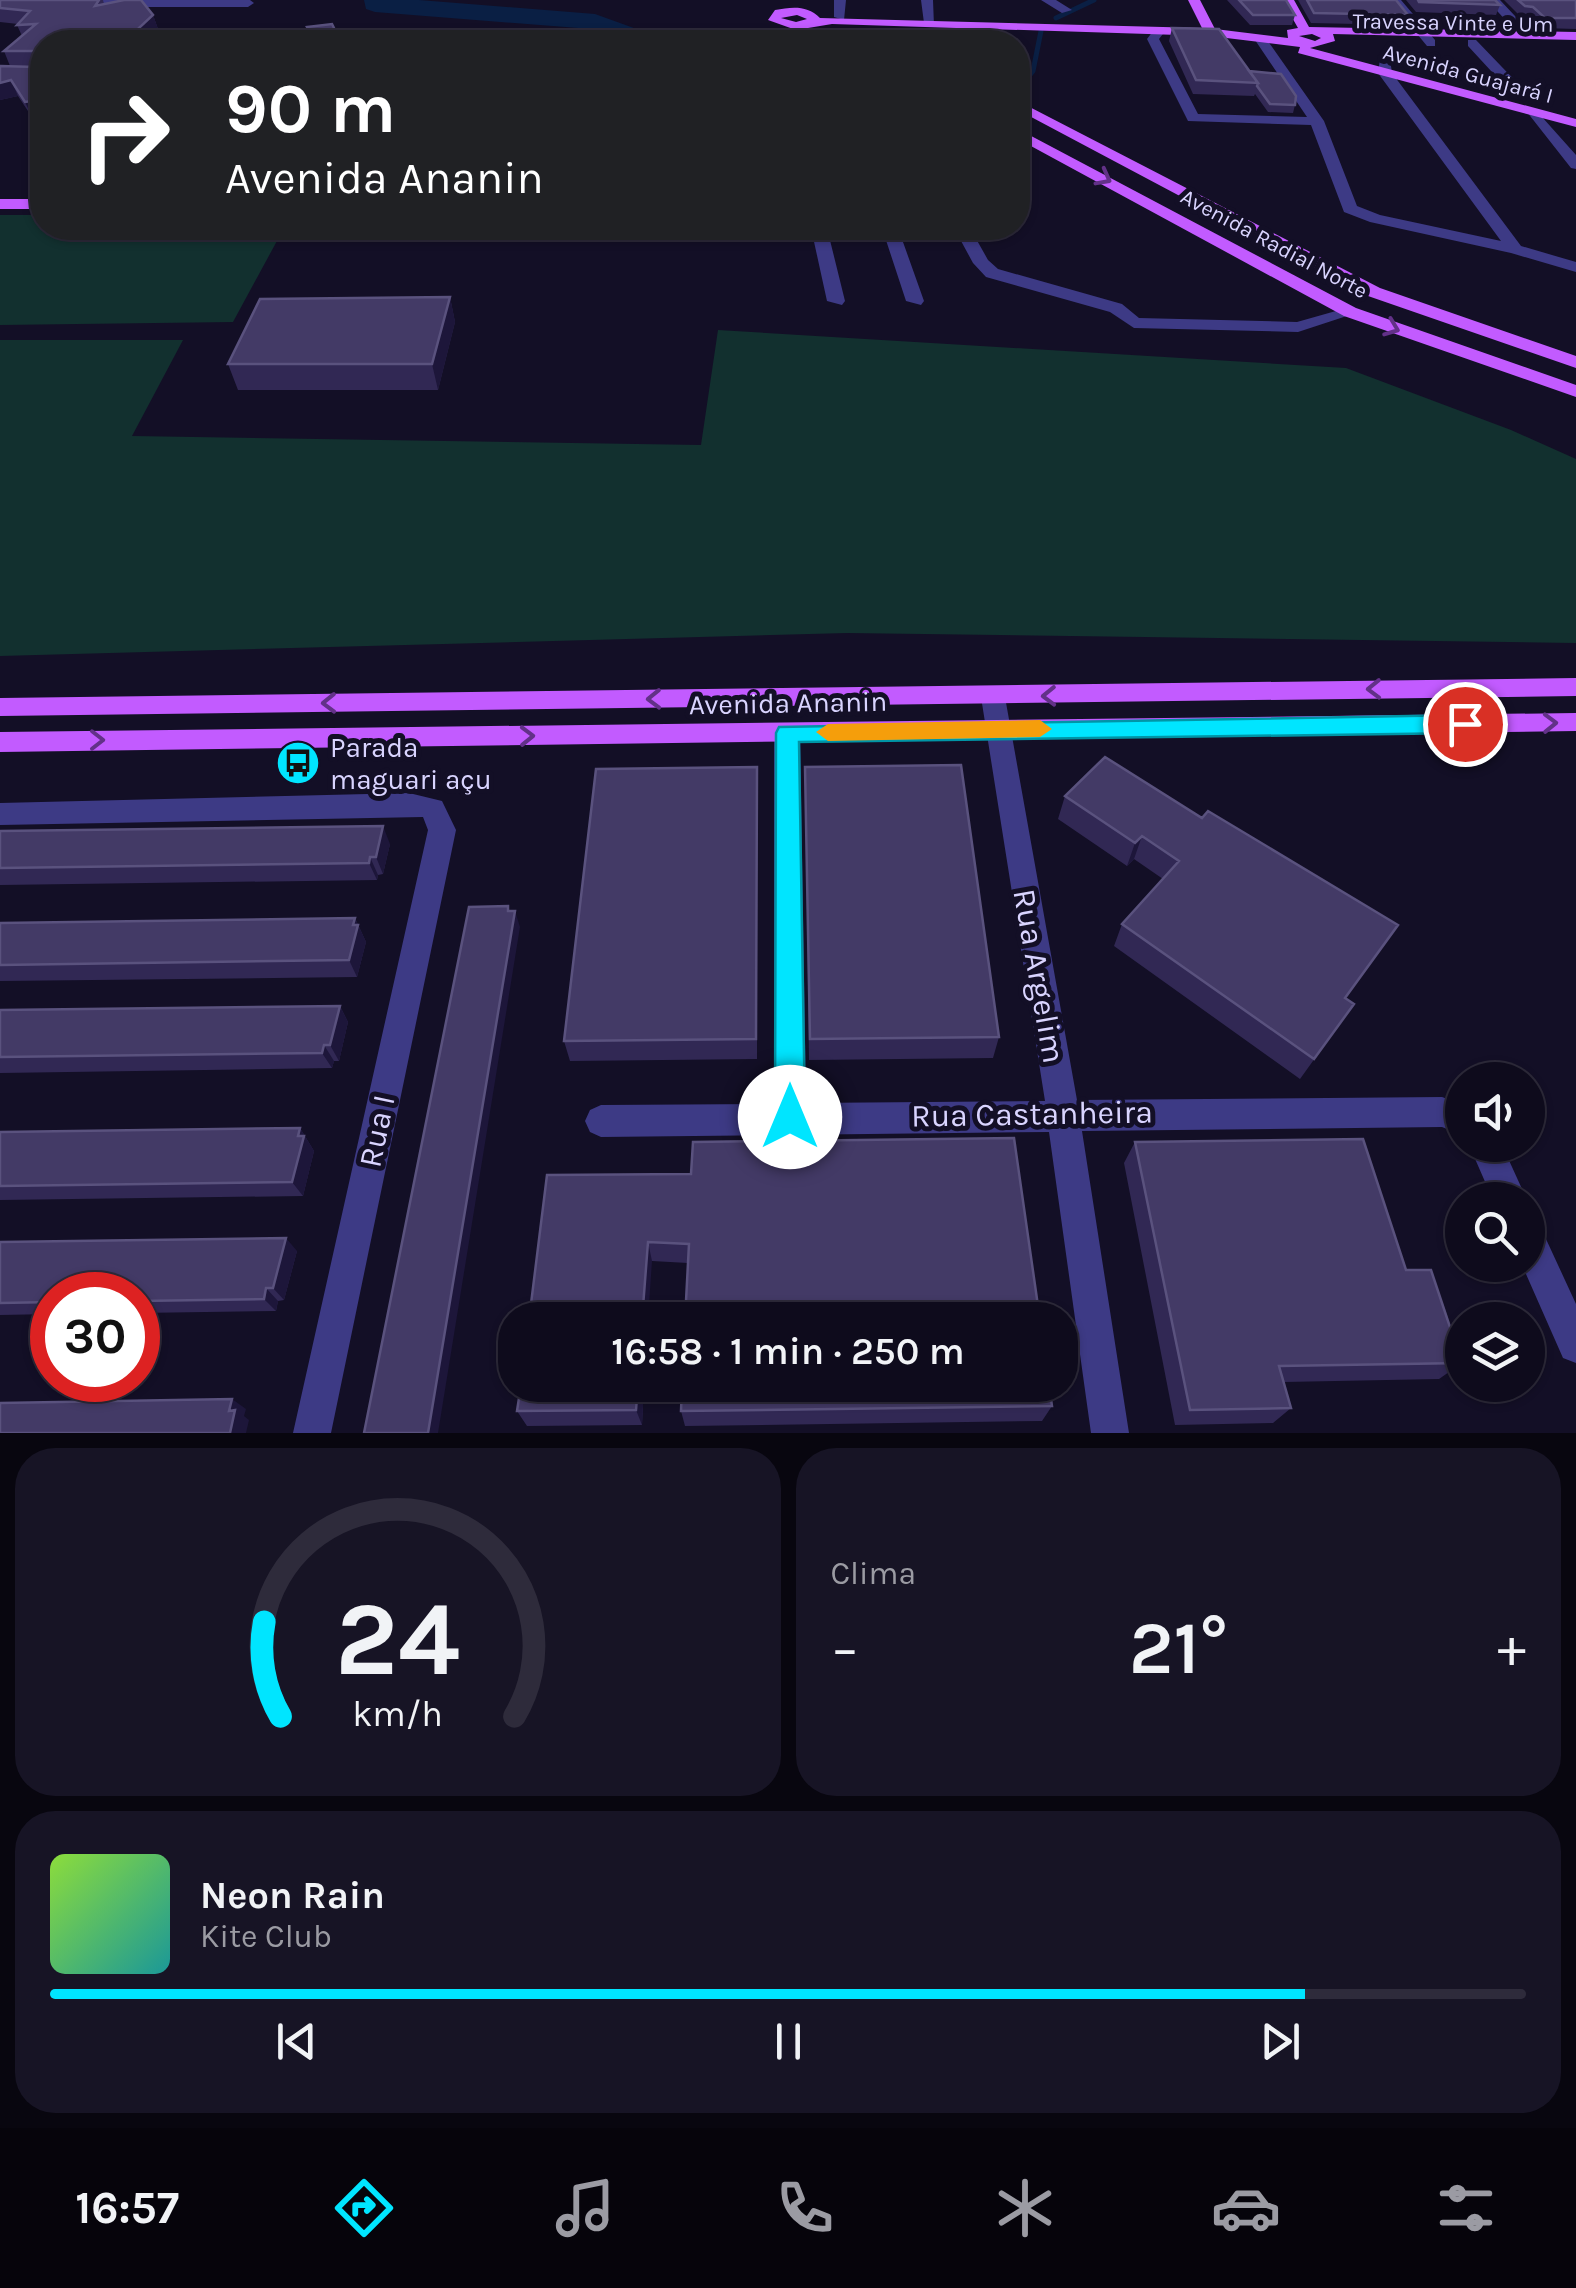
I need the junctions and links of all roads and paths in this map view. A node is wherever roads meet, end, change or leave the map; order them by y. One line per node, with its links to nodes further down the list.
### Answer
1 (777, 0): 12 (main road)
2 (840, 0): 13 (street)
3 (927, 0): 15 (street)
4 (1046, 0): 11 (street)
5 (1194, 0): 19 (main road)
6 (1288, 0): 21 (main road)
7 (1395, 0): 24 (street)
8 (1494, 0): 22 (street)
9 (0, 3): 10 (street)
10 (248, 3)
11 (1066, 10)
12 (776, 19): 14 (main road); 16 (main road)
13 (847, 19): 14 (main road); 15 (main road)
14 (808, 22): 17 (main road)
15 (930, 23): 18 (main road)
16 (776, 30)
17 (796, 30)
18 (1160, 30): 19 (main road); 34 (street)
19 (1210, 32): 20 (main road)
20 (1244, 35): 21 (main road); 25 (main road)
21 (1300, 35): 24 (main road, Travessa Vinte e Um); 25 (main road); 26 (main road); 29 (main road, Avenida Guajará I)
22 (1526, 35): 23 (main road, Travessa Vinte e Um); 24 (main road, Travessa Vinte e Um)
23 (1576, 36)
24 (1428, 38): 26 (main road, Travessa Vinte e Um); 27 (main road, Travessa Vinte e Um)
25 (1260, 40): 34 (street)
26 (1328, 42): 29 (main road, Avenida Guajará I)
27 (1472, 43): 28 (main road, Travessa Vinte e Um); 30 (street)
28 (1576, 44)
29 (1385, 68): 30 (main road, Avenida Guajará I); 33 (main road, Avenida Guajará I); 43 (street)
30 (1521, 95): 31 (main road, Avenida Guajará I)
31 (1576, 110)
32 (1030, 111): 48 (main road, Avenida Radial Norte)
33 (1534, 112): 35 (main road, Avenida Guajará I); 37 (street)
34 (1316, 121): 43 (street)
35 (1576, 122)
36 (1030, 139): 47 (main road, Avenida Radial Norte, one-way to 47)
37 (1576, 165)
38 (0, 204): 39 (main road)
39 (30, 204)
40 (822, 240): 45 (street)
41 (894, 240): 46 (street)
42 (969, 240): 47 (street)
43 (1515, 250): 44 (street)
44 (1576, 267)
45 (836, 301)
46 (914, 301)
47 (1350, 312): 49 (main road, Avenida Radial Norte, one-way to 49)
48 (1576, 362)
49 (1576, 390)
50 (1576, 687): 52 (main road, Avenida Ananin, one-way to 52)
51 (0, 707): 52 (main road, Avenida Ananin, one-way to 51)
52 (995, 713): 53 (main road, Avenida Ananin, one-way to 53); 54 (main road, Avenida Ananin); 57 (street, Rua Argelim)
53 (1576, 722)
54 (787, 733): 55 (main road, Avenida Ananin, one-way to 54); 59 (street)
55 (0, 742)
56 (0, 814): 63 (street, Rua I)
57 (1063, 1113): 58 (street, Rua Castanheira); 59 (street, Rua Castanheira); 64 (street, Rua Argelim)
58 (1445, 1113)
59 (790, 1117): 60 (street, Rua Castanheira)
60 (601, 1121)
61 (1545, 1276): 62 (street)
62 (1576, 1345)
63 (312, 1433)
64 (1110, 1433)

